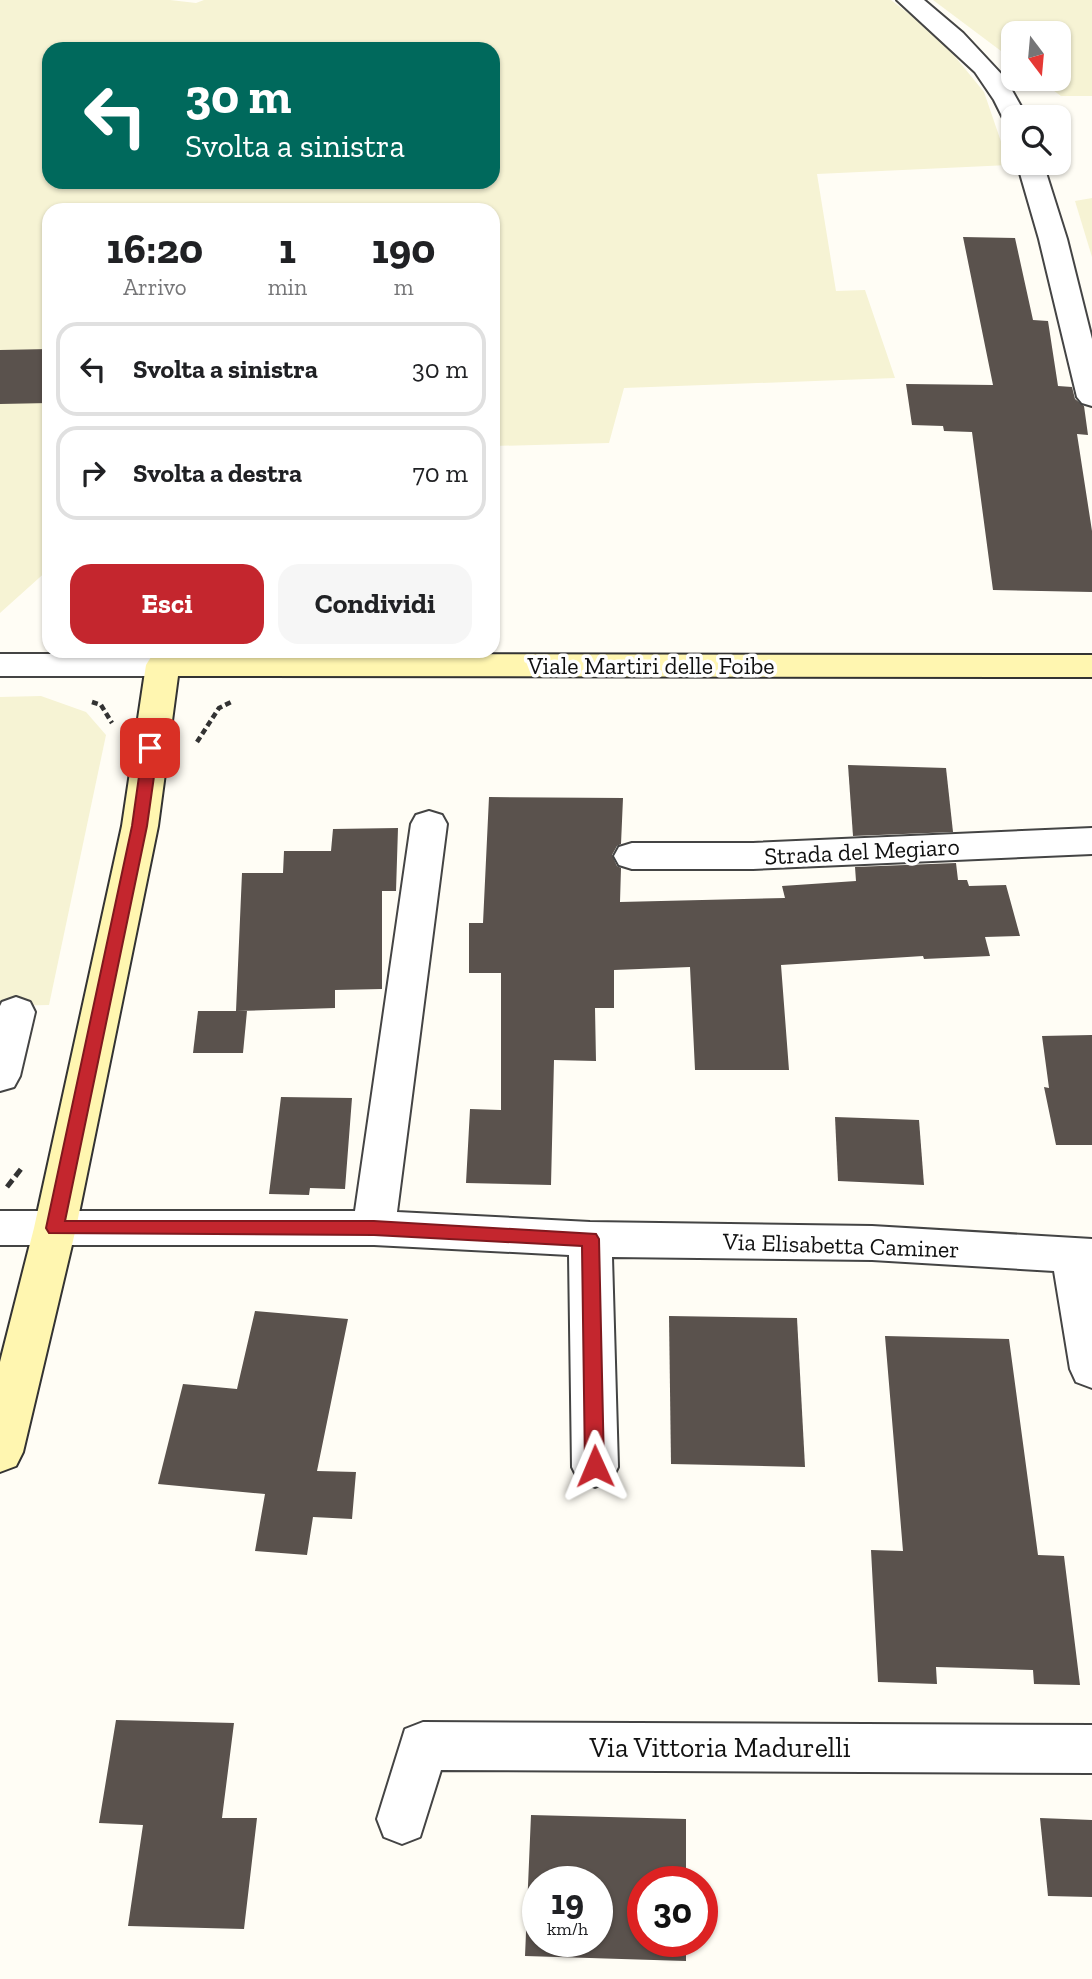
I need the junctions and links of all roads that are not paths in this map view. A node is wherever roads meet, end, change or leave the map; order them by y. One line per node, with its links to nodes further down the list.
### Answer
1 (909, 0): 2 (street)
2 (1010, 105)
3 (1034, 175): 4 (street)
4 (1092, 397)
5 (0, 665): 6 (street, Viale Martiri delle Foibe)
6 (163, 665): 7 (street, Viale Martiri delle Foibe); 14 (street)
7 (1092, 666)
8 (429, 824): 15 (street)
9 (1092, 841): 10 (street, Strada del Megiaro)
10 (632, 856)
11 (16, 1012): 12 (street)
12 (0, 1076)
13 (0, 1228): 14 (street, Via Elisabetta Caminer)
14 (55, 1228): 15 (street, Via Elisabetta Caminer); 19 (street)
15 (374, 1228): 16 (street, Via Elisabetta Caminer)
16 (590, 1239): 17 (street, Via Elisabetta Caminer); 20 (street)
17 (1083, 1256): 18 (street)
18 (1092, 1369)
19 (0, 1451)
20 (595, 1466)
21 (1092, 1749): 22 (street, Via Vittoria Madurelli)
22 (402, 1819)

